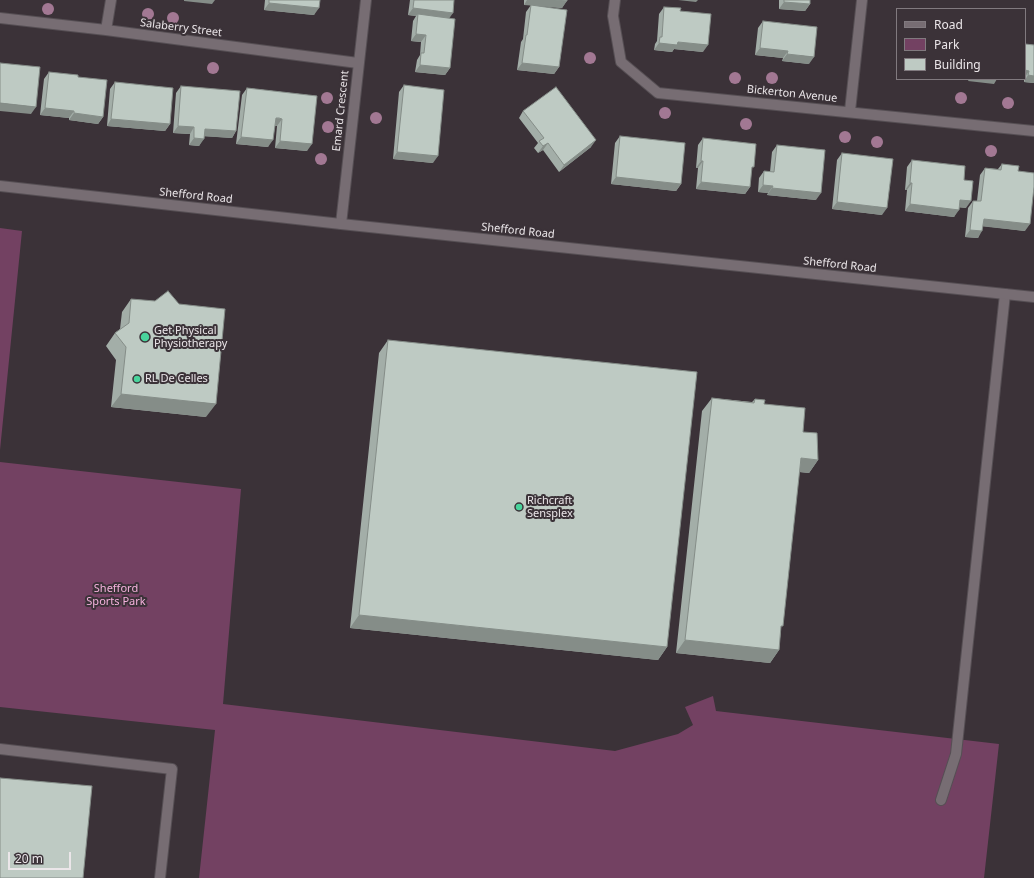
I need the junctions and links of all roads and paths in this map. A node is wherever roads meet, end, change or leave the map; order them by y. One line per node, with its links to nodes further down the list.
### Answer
1 (111, 0): 6 (street)
2 (366, 0): 7 (street, Emard Crescent)
3 (615, 0): 8 (street, Bickerton Avenue)
4 (862, 0): 8 (street)
5 (0, 18): 6 (street, Salaberry Street)
6 (106, 30): 7 (street, Salaberry Street)
7 (358, 63): 11 (street, Emard Crescent)
8 (850, 112): 9 (street, Bickerton Avenue)
9 (1034, 131)
10 (0, 186): 11 (street, Shefford Road)
11 (341, 224): 12 (street, Shefford Road)
12 (1005, 294): 13 (street, Shefford Road); 15 (street)
13 (1034, 297)
14 (0, 749): 16 (street)
15 (941, 800)
16 (160, 878)

